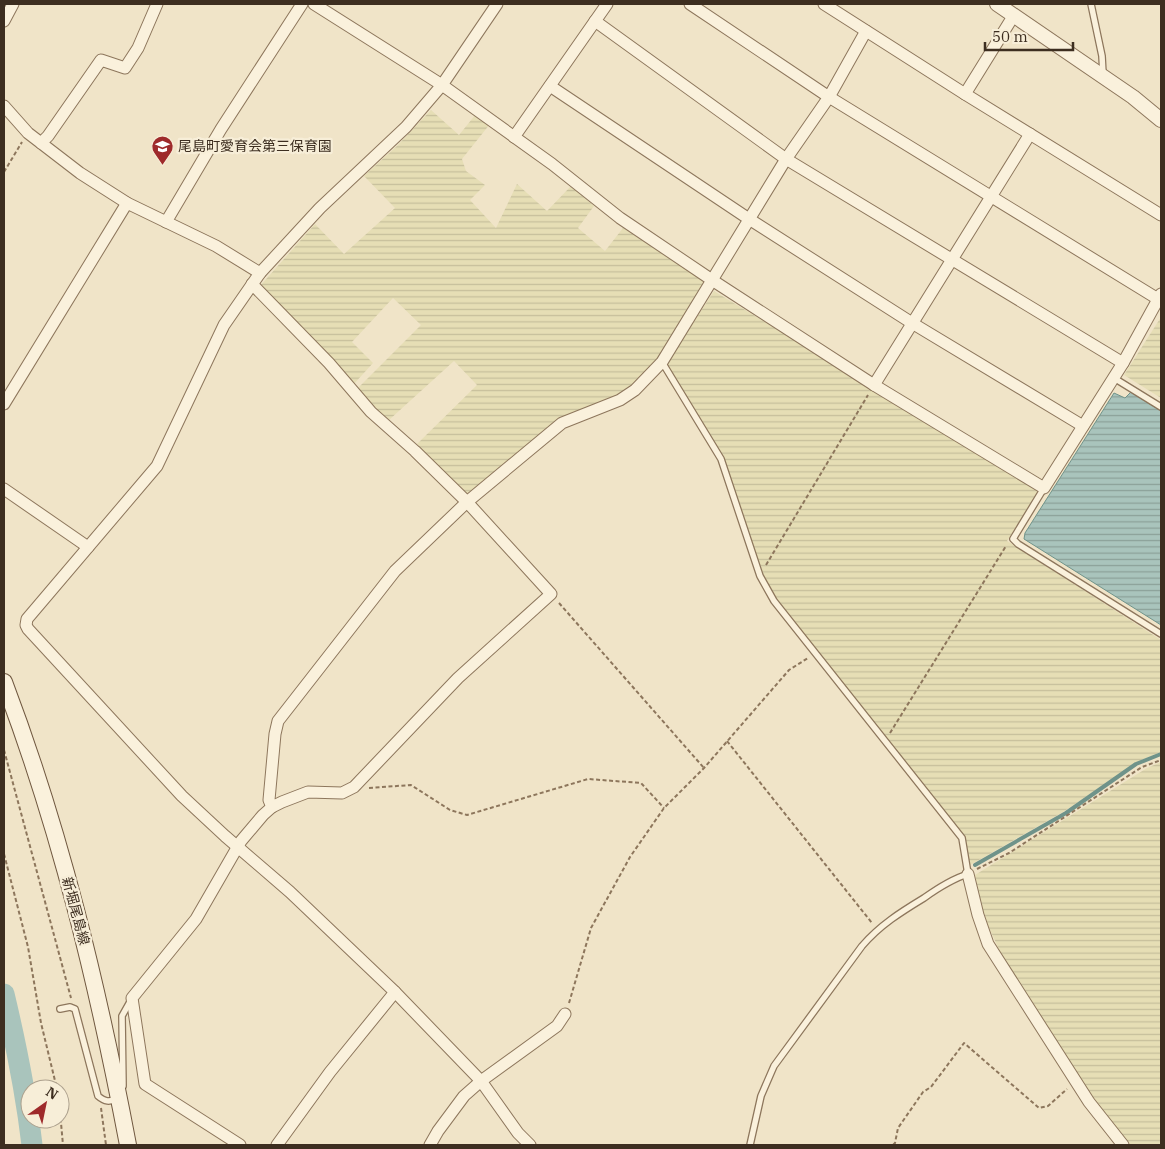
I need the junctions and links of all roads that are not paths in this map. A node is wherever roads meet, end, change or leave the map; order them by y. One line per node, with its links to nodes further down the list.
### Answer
1 (13, 4): 12 (street)
2 (157, 4): 24 (street)
3 (302, 4): 30 (street)
4 (314, 4): 16 (street)
5 (497, 4): 16 (street)
6 (607, 4): 13 (street)
7 (690, 4): 19 (street)
8 (824, 4): 14 (street)
9 (997, 4): 11 (street)
10 (1091, 4): 15 (lane)
11 (1014, 15): 15 (street); 18 (street)
12 (4, 21)
13 (595, 21): 17 (street); 25 (street)
14 (866, 31): 18 (street); 19 (street)
15 (1104, 76): 21 (street)
16 (442, 85): 23 (street); 32 (street)
17 (550, 86): 23 (street); 29 (street)
18 (965, 94): 22 (street)
19 (829, 97): 25 (street); 26 (street)
20 (4, 106): 24 (street)
21 (1160, 114)
22 (1030, 134): 26 (street); 28 (street)
23 (514, 137): 33 (street)
24 (41, 143): 27 (street)
25 (786, 159): 29 (street); 31 (street)
26 (992, 196): 31 (street); 35 (street)
27 (127, 203): 30 (street); 41 (street)
28 (1161, 215)
29 (749, 219): 33 (street); 36 (street)
30 (166, 222): 32 (street)
31 (952, 260): 36 (street); 38 (street)
32 (260, 273): 34 (street)
33 (712, 280): 37 (street); 40 (street)
34 (252, 284): 46 (street); 47 (street)
35 (1160, 297): 38 (street)
36 (912, 323): 40 (street); 43 (street)
37 (662, 362): 46 (street); 52 (lane)
38 (1123, 363): 39 (street)
39 (1114, 378): 42 (lane); 43 (street)
40 (874, 385): 44 (street)
41 (4, 404)
42 (1161, 407)
43 (1083, 426): 44 (street)
44 (1044, 488): 48 (lane)
45 (4, 489): 47 (street)
46 (467, 502): 50 (street); 50 (street)
47 (88, 547): 51 (street)
48 (1161, 634)
49 (4, 682): 58 (main road, 新堀尾島線)
50 (272, 807): 51 (street)
51 (239, 847): 53 (street); 54 (street)
52 (968, 874): 64 (lane); 65 (street)
53 (395, 992): 57 (street); 61 (street)
54 (132, 998): 58 (lane); 60 (street)
55 (60, 1009): 58 (lane)
56 (565, 1014): 57 (street)
57 (481, 1082): 62 (street); 63 (street)
58 (119, 1098): 59 (main road, 新堀尾島線)
59 (128, 1145)
60 (240, 1145)
61 (277, 1145)
62 (430, 1145)
63 (530, 1145)
64 (750, 1145)
65 (1123, 1145)

